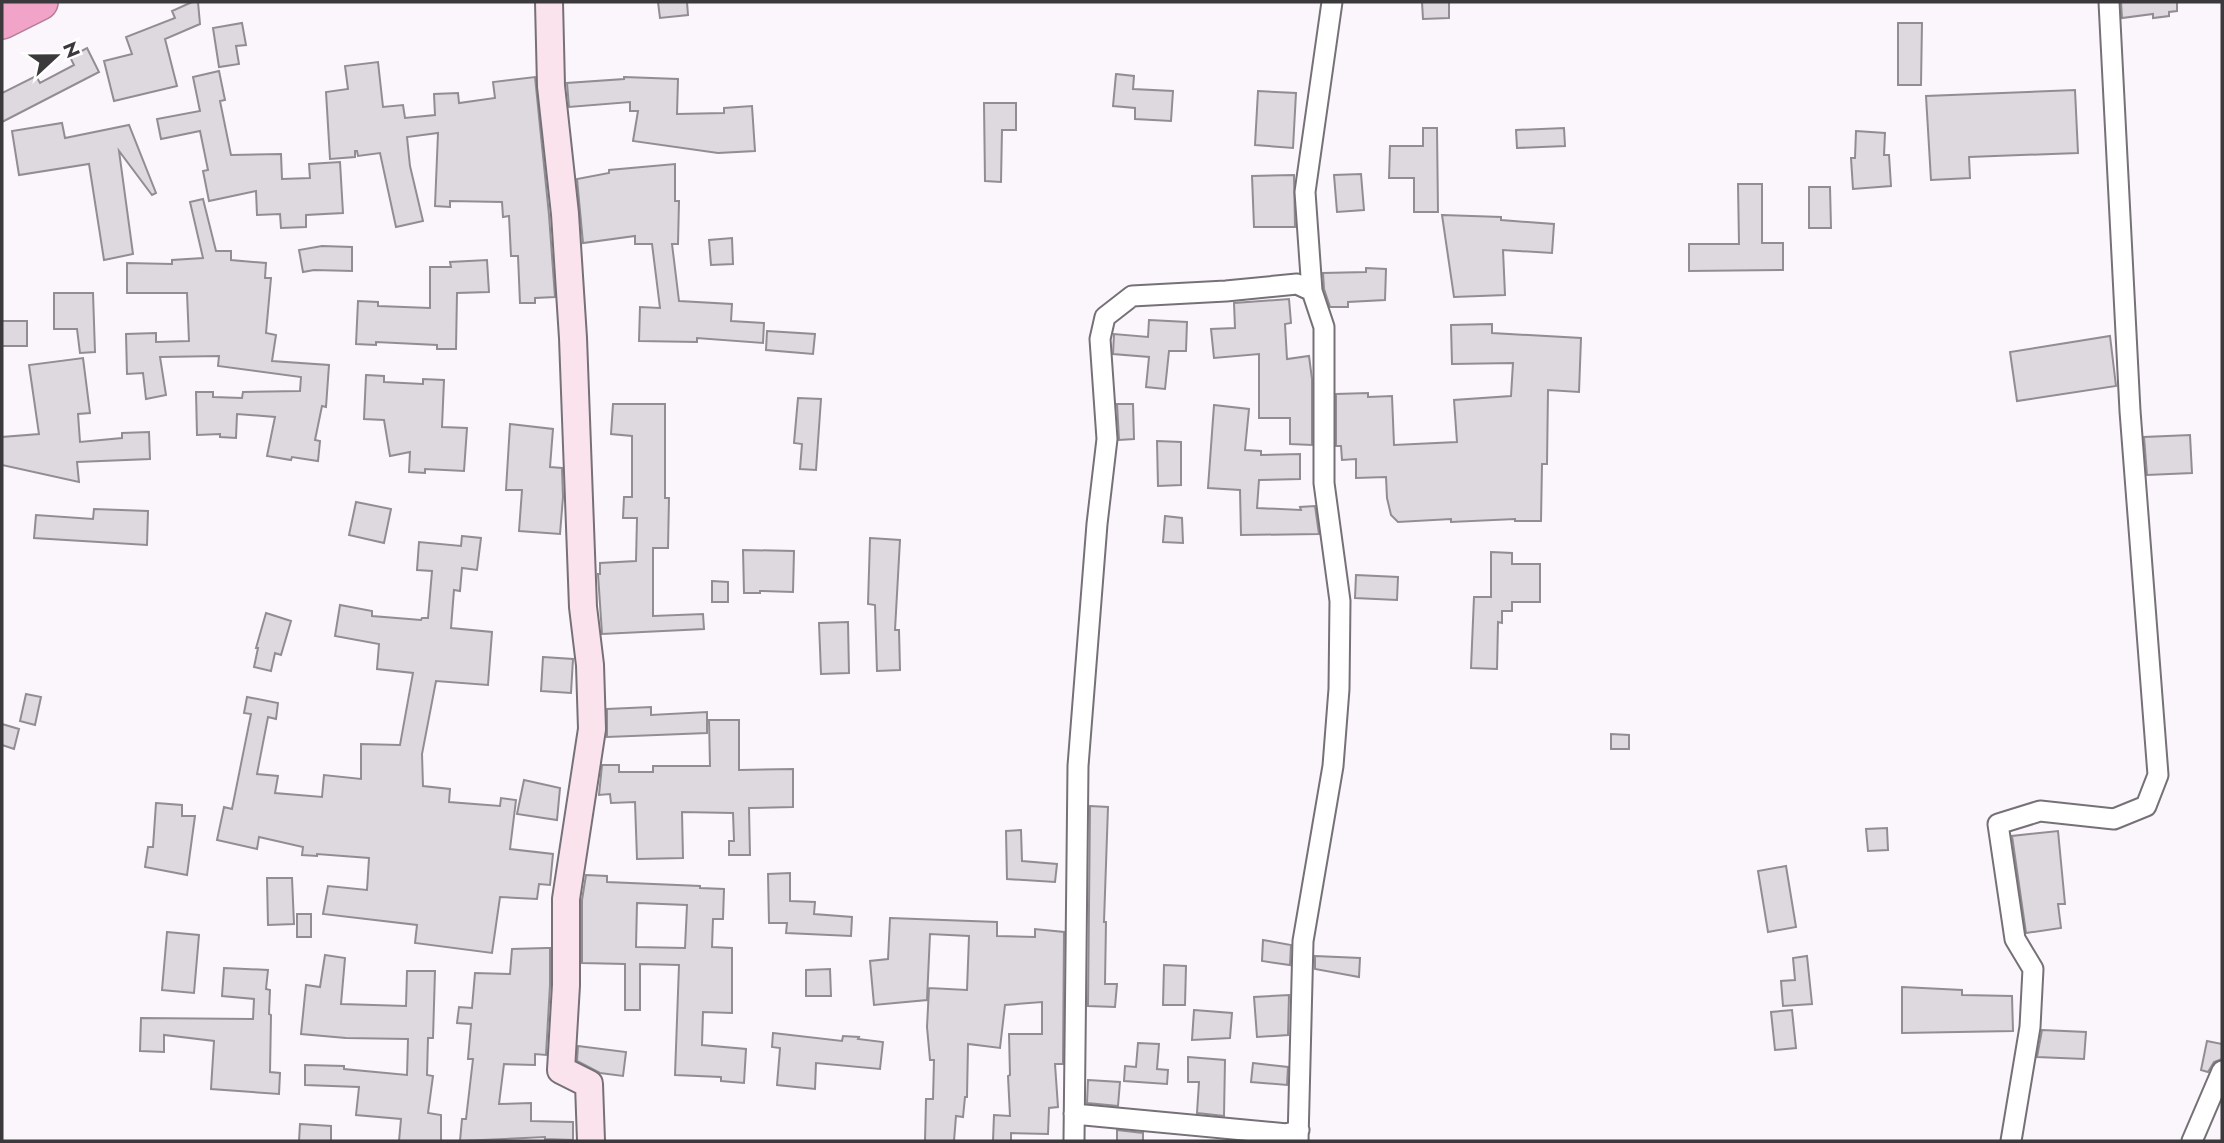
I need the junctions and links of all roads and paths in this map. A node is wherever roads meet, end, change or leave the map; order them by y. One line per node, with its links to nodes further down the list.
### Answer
1 (40, 2): 5 (highway)
2 (549, 2): 10 (street)
3 (1332, 2): 6 (street)
4 (2109, 2): 12 (street)
5 (2, 21)
6 (1312, 291): 8 (street); 9 (street)
7 (2222, 1071): 13 (street)
8 (1074, 1114): 9 (street); 11 (street)
9 (1299, 1136)
10 (591, 1141)
11 (1074, 1141)
12 (2011, 1141)
13 (2192, 1141)

